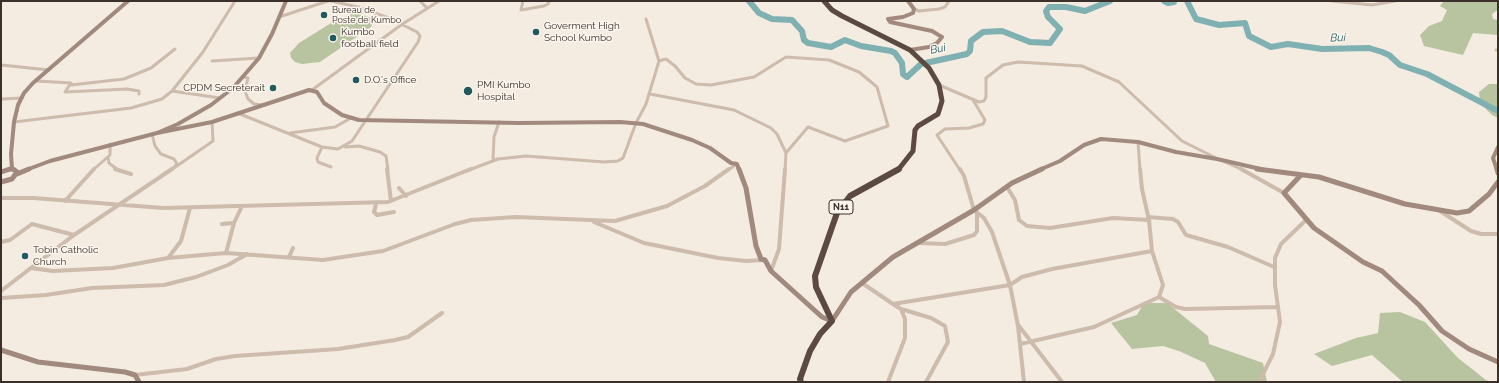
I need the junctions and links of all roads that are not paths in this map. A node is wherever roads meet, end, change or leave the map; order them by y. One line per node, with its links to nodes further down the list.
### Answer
1 (128, 1): 27 (street)
2 (235, 1): 33 (street)
3 (286, 1): 18 (street)
4 (328, 1): 18 (street)
5 (331, 1): 20 (street)
6 (420, 1): 16 (street)
7 (439, 1): 16 (street)
8 (523, 1): 9 (street)
9 (549, 1)
10 (824, 1): 22 (highway, N11)
11 (908, 1): 17 (street)
12 (949, 1): 17 (street)
13 (1332, 1): 15 (street)
14 (1395, 1): 15 (street)
15 (1354, 2)
16 (427, 8): 20 (street)
17 (913, 11): 22 (street)
18 (279, 17): 23 (street)
19 (646, 19): 25 (street)
20 (401, 25): 32 (street); 43 (street)
21 (175, 49): 30 (street)
22 (910, 50): 31 (highway, N11)
23 (259, 58): 24 (street); 28 (street)
24 (212, 61)
25 (659, 61): 35 (street); 57 (street)
26 (1, 65): 27 (street)
27 (49, 70): 29 (street)
28 (244, 77): 37 (street); 40 (street)
29 (37, 81): 30 (street); 36 (street)
30 (70, 83): 34 (street)
31 (939, 85): 39 (street); 114 (highway, N11)
32 (312, 90): 40 (street); 42 (street)
33 (172, 91): 37 (street); 44 (street)
34 (139, 94)
35 (650, 94): 47 (street); 57 (street)
36 (22, 98): 38 (street); 44 (street)
37 (221, 98): 48 (street)
38 (1, 99)
39 (973, 100): 59 (street); 83 (street)
40 (254, 106): 41 (street)
41 (240, 114): 45 (street); 49 (street)
42 (351, 118): 43 (street); 49 (street)
43 (366, 120): 46 (street); 50 (street)
44 (14, 122): 63 (street)
45 (212, 122): 48 (street); 64 (street)
46 (499, 122): 47 (street); 60 (street)
47 (636, 122): 60 (street); 61 (street)
48 (154, 133): 52 (street); 64 (street)
49 (289, 133): 54 (street)
50 (352, 141): 53 (street); 56 (street)
51 (1138, 142): 59 (street); 72 (street); 86 (street)
52 (110, 144): 58 (street); 67 (street)
53 (358, 146): 56 (street); 78 (street)
54 (322, 147): 56 (street); 62 (street)
55 (1498, 147): 66 (street)
56 (343, 148)
57 (786, 153): 104 (street)
58 (108, 158): 68 (street); 77 (street)
59 (1217, 159): 69 (street); 74 (street)
60 (493, 160): 75 (street)
61 (737, 164): 88 (street); 101 (street)
62 (331, 167)
63 (12, 169): 65 (street); 67 (street)
64 (171, 170): 80 (street)
65 (1, 172)
66 (1498, 173)
67 (17, 174): 71 (street)
68 (131, 174)
69 (1301, 175): 74 (street); 85 (street)
70 (1498, 182): 85 (street)
71 (2, 183)
72 (1007, 187): 83 (street); 86 (street)
73 (398, 188): 75 (street)
74 (1284, 193): 87 (street)
75 (406, 196): 78 (street)
76 (1, 198): 77 (street)
77 (65, 200): 80 (street)
78 (391, 201): 79 (street)
79 (376, 204): 81 (street); 84 (street)
80 (118, 205): 82 (street); 92 (street)
81 (242, 206): 82 (street); 89 (street)
82 (190, 208): 100 (street)
83 (975, 211): 94 (street); 94 (street); 106 (street)
84 (394, 212)
85 (1440, 212): 91 (street)
86 (1149, 218): 96 (street); 102 (street)
87 (1306, 220): 102 (street); 119 (street)
88 (593, 221): 99 (street); 101 (street)
89 (234, 223): 90 (street); 97 (street)
90 (222, 224)
91 (1498, 234)
92 (74, 235): 93 (street); 103 (street)
93 (1, 242)
94 (918, 243): 105 (street)
95 (293, 248): 99 (street)
96 (1152, 251): 106 (street); 108 (street)
97 (226, 253): 98 (street); 100 (street)
98 (247, 254): 99 (street); 109 (street)
99 (289, 257)
100 (168, 258): 103 (street)
101 (765, 260): 104 (street)
102 (1274, 267): 111 (street)
103 (31, 268): 107 (street)
104 (771, 271): 114 (street)
105 (862, 284): 110 (street); 114 (street)
106 (1010, 284): 110 (street); 115 (street)
107 (1, 291)
108 (1159, 297): 111 (street); 116 (street)
109 (1, 298)
110 (893, 304): 112 (street)
111 (1278, 307): 127 (street)
112 (901, 309): 123 (street); 124 (street)
113 (442, 313): 120 (street)
114 (832, 321): 122 (highway)
115 (1018, 326): 116 (street); 117 (street)
116 (1029, 341): 117 (street); 126 (street)
117 (1020, 344): 125 (street)
118 (1, 350): 120 (street)
119 (1498, 362)
120 (135, 374): 121 (street)
121 (139, 382)
122 (801, 382)
123 (888, 382)
124 (926, 382)
125 (1024, 382)
126 (1062, 382)
127 (1259, 382)

